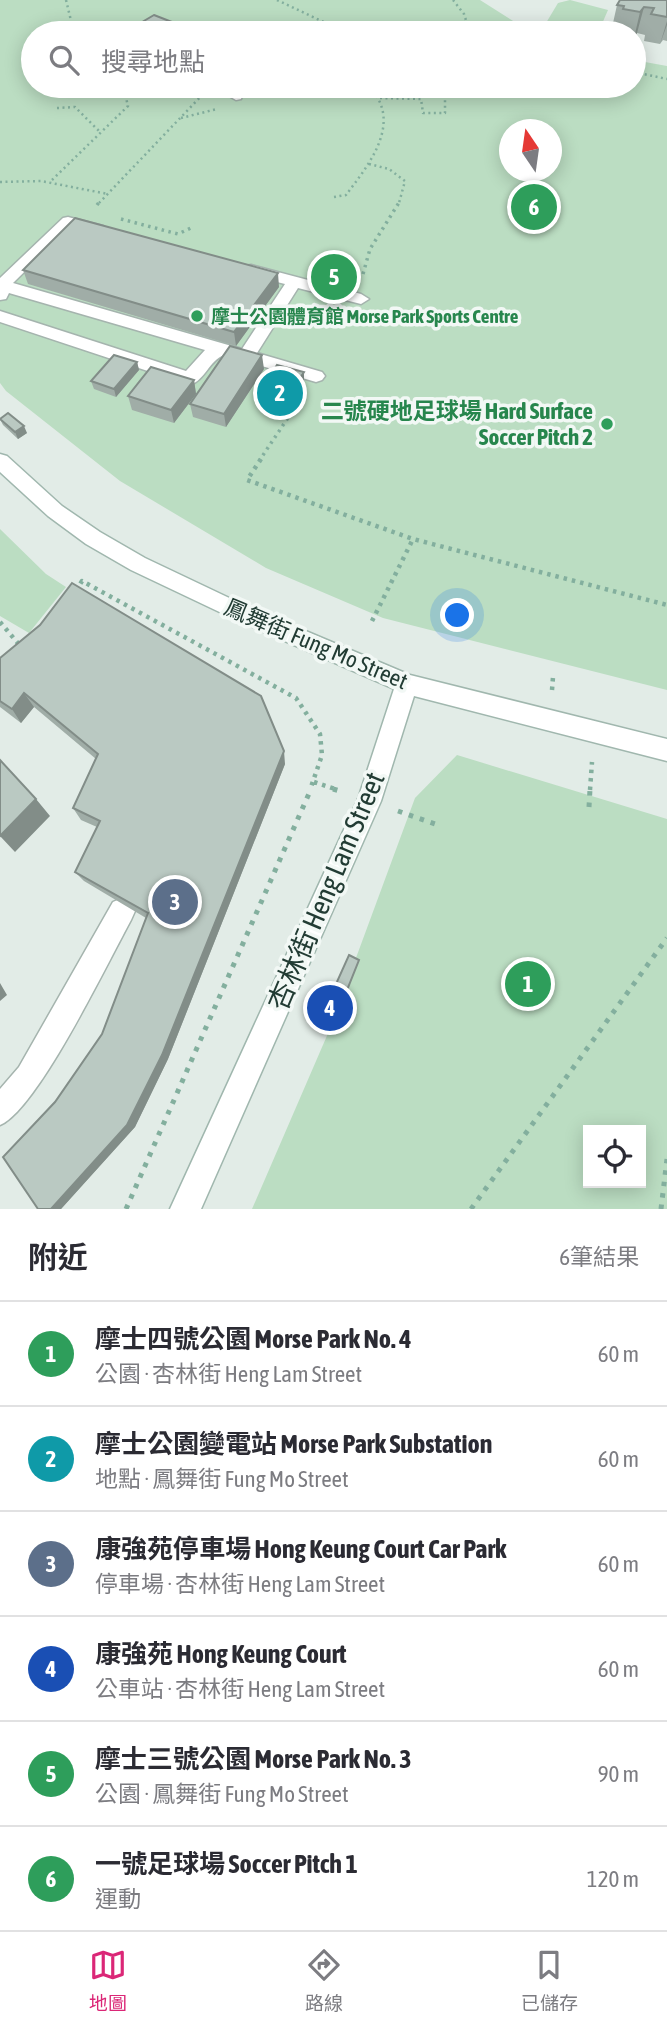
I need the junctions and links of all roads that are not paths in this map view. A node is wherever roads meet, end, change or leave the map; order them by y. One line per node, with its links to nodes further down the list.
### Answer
1 (108, 232): 4 (main road)
2 (241, 268): 3 (main road)
3 (294, 282): 5 (main road); 8 (main road)
4 (1, 288): 7 (main road)
5 (361, 299)
6 (0, 316): 7 (main road)
7 (222, 349): 8 (main road)
8 (246, 356): 9 (main road)
9 (316, 376)
10 (0, 461): 11 (main road, 鳳舞街 Fung Mo Street)
11 (407, 684): 12 (main road, 鳳舞街 Fung Mo Street); 15 (main road, 杏林街 Heng Lam Street)
12 (667, 750)
13 (122, 911): 14 (main road)
14 (0, 1111)
15 (185, 1209)

